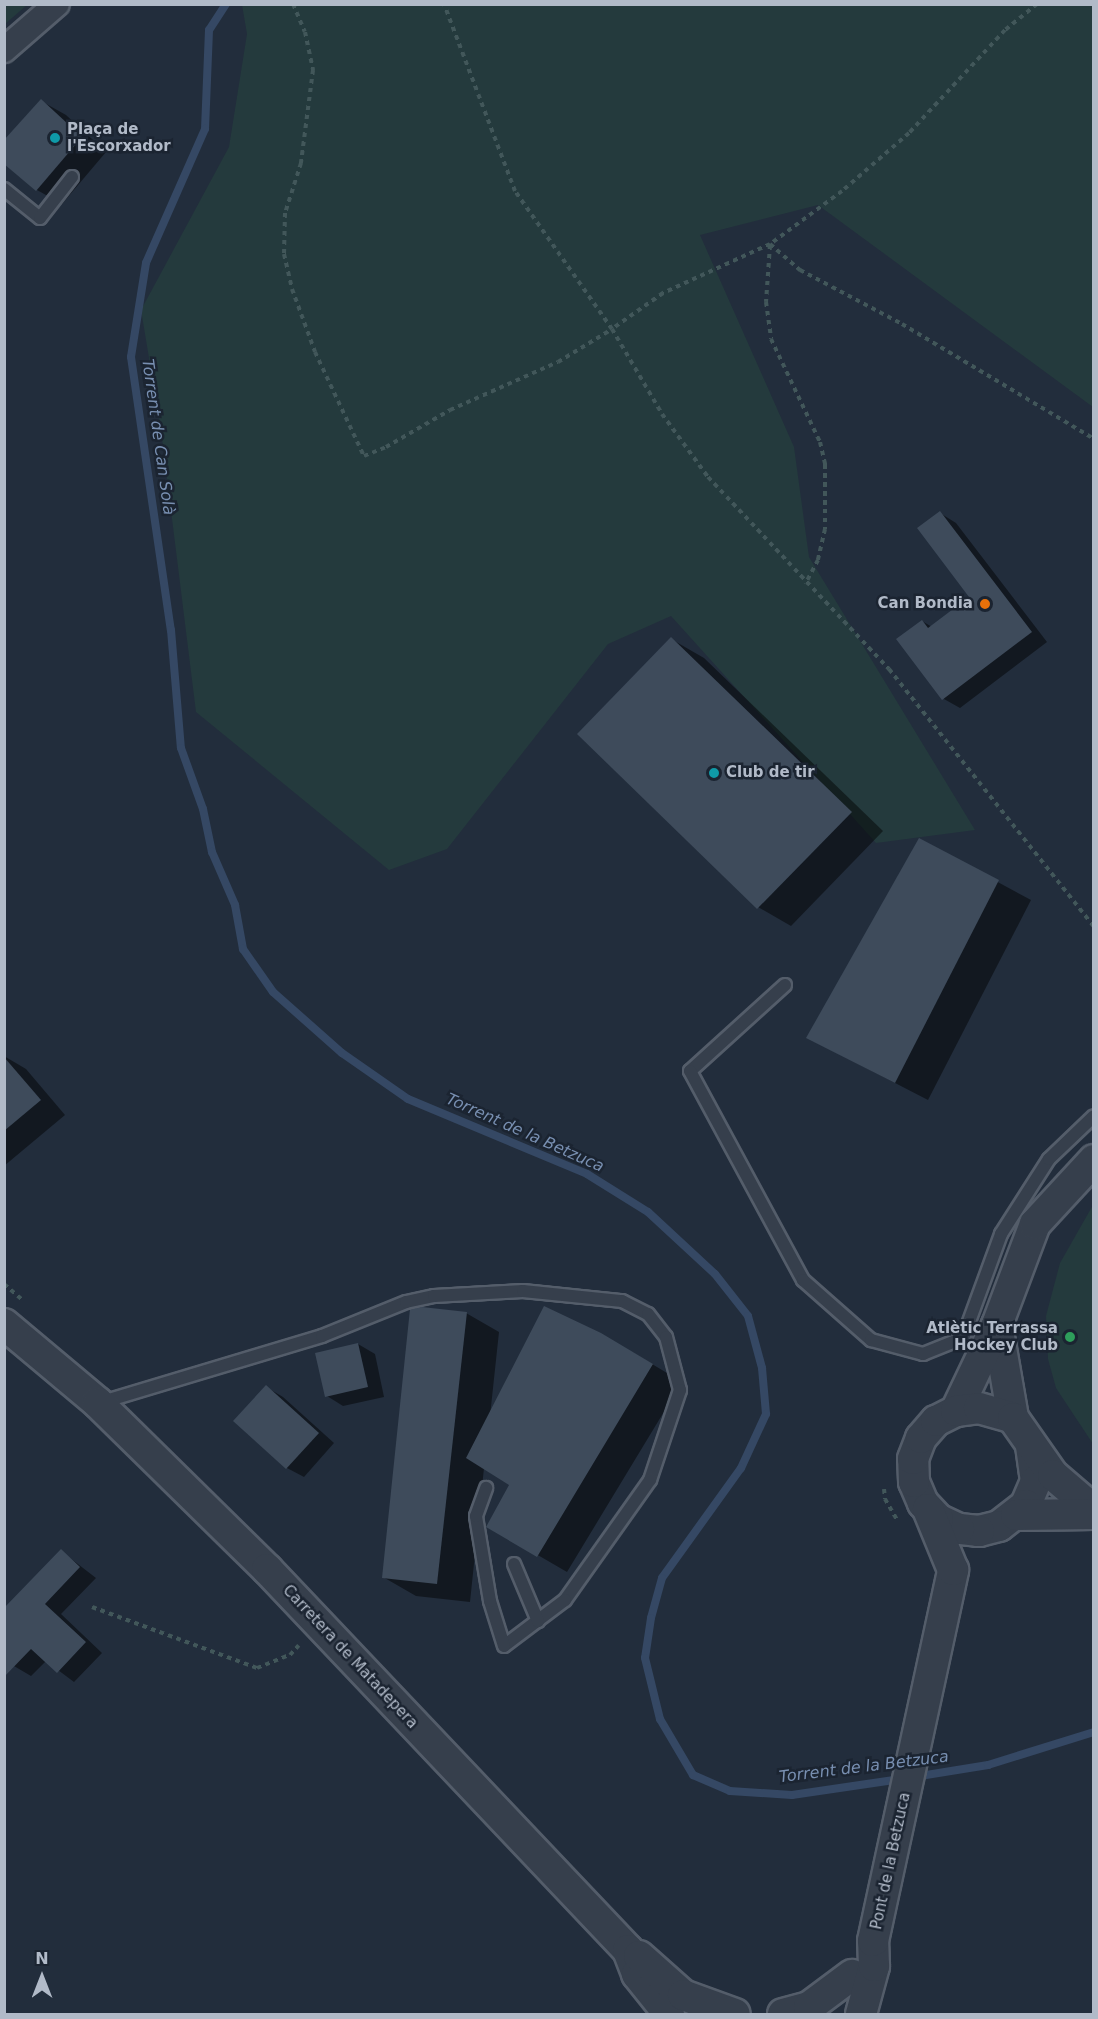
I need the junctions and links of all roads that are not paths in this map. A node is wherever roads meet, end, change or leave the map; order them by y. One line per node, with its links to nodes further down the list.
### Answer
1 (57, 4): 2 (street)
2 (4, 50)
3 (72, 177): 4 (lane)
4 (4, 189)
5 (785, 985): 6 (lane)
6 (1094, 1116)
7 (1094, 1160): 9 (street)
8 (4, 1324): 10 (street, Carretera de Matadepera)
9 (997, 1325): 11 (street); 12 (street)
10 (98, 1403): 21 (lane); 23 (street, Carretera de Matadepera)
11 (956, 1411): 12 (street); 15 (street)
12 (1013, 1418): 13 (street)
13 (1031, 1446): 16 (street); 17 (street)
14 (486, 1488): 21 (lane)
15 (928, 1509): 18 (street); 20 (street)
16 (1094, 1512): 17 (street)
17 (1016, 1515): 18 (street)
18 (986, 1529): 20 (street)
19 (514, 1564): 21 (lane)
20 (953, 1570): 22 (street, Pont de la Betzuca)
21 (538, 1620)
22 (873, 1941): 24 (street); 29 (street)
23 (628, 1950): 25 (street, Carretera de Matadepera); 26 (street)
24 (852, 1975): 27 (street); 28 (street)
25 (669, 2014)
26 (735, 2014)
27 (783, 2014)
28 (842, 2014)
29 (861, 2014)

